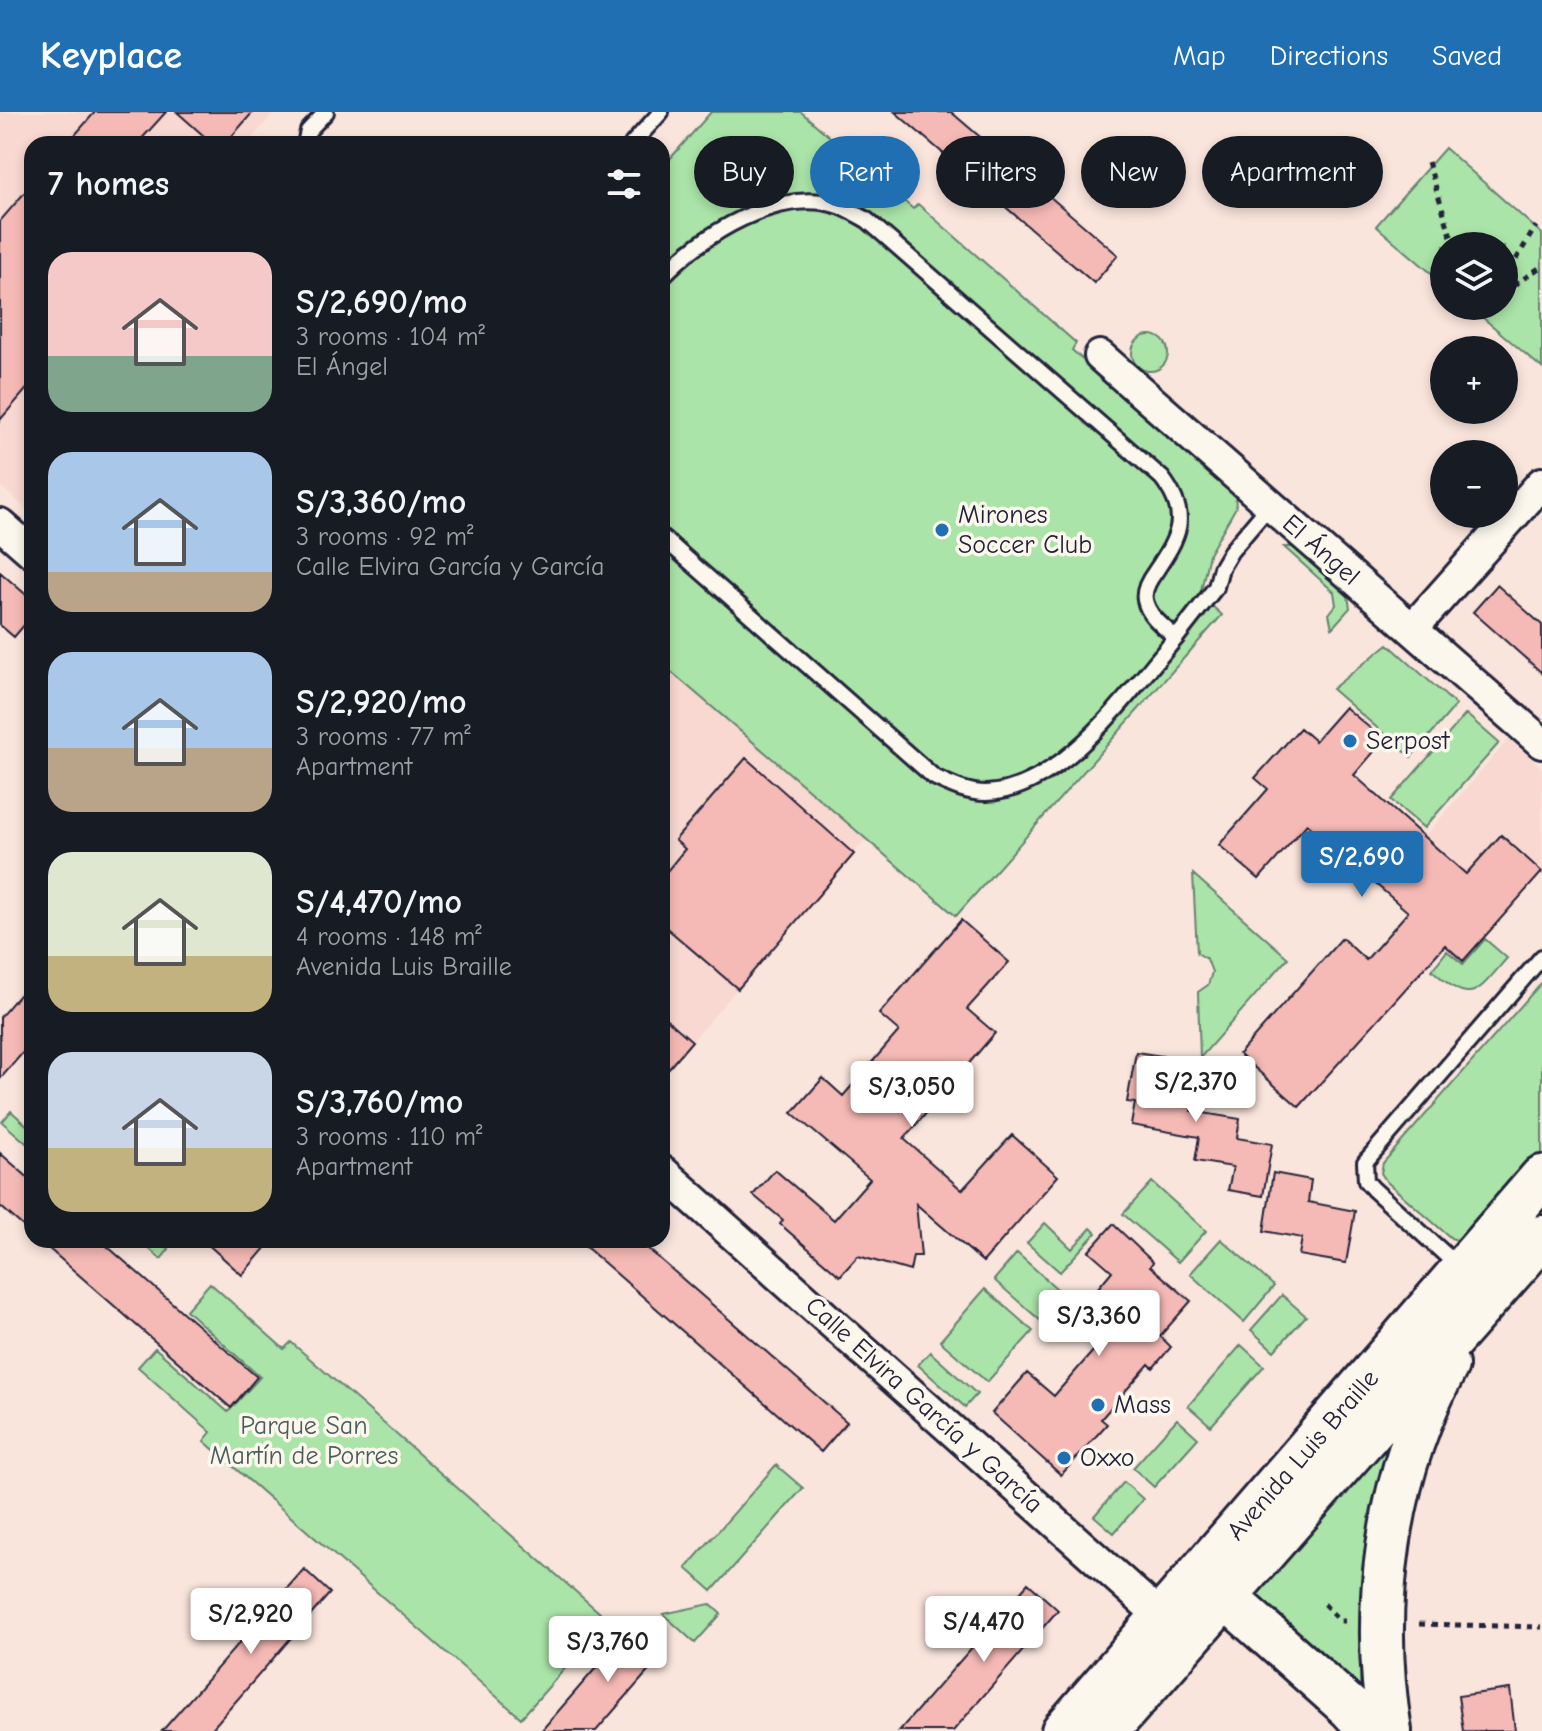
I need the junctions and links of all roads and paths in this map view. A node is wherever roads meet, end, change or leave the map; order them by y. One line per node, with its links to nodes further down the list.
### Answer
1 (326, 112): 3 (lane)
2 (661, 112): 4 (lane)
3 (307, 136)
4 (639, 136)
5 (1428, 162): 7 (path)
6 (1536, 226): 8 (path)
7 (1450, 232)
8 (1518, 256)
9 (1542, 266): 11 (path)
10 (670, 270): 19 (lane)
11 (1518, 282)
12 (1100, 356): 14 (street, El Ángel)
13 (1542, 483): 18 (street)
14 (1270, 505): 18 (street, El Ángel); 19 (lane)
15 (0, 524): 17 (street)
16 (670, 544): 19 (lane)
17 (24, 545)
18 (1412, 629): 20 (street, El Ángel)
19 (1176, 638)
20 (1542, 743)
21 (1542, 957): 25 (lane)
22 (1542, 1177): 25 (street, Avenida Luis Braille)
23 (670, 1178): 30 (street, Calle Elvira García y García)
24 (1542, 1237): 26 (street, Avenida Luis Braille)
25 (1462, 1269): 27 (street, Avenida Luis Braille)
26 (1472, 1318): 27 (street, Avenida Luis Braille); 28 (street)
27 (1212, 1585): 30 (street, Avenida Luis Braille); 33 (street)
28 (1382, 1622): 29 (path); 34 (street)
29 (1542, 1627)
30 (1174, 1629): 31 (street, Avenida Luis Braille); 32 (street, Avenida Luis Braille)
31 (1063, 1731)
32 (1107, 1731)
33 (1371, 1731)
34 (1390, 1731)

